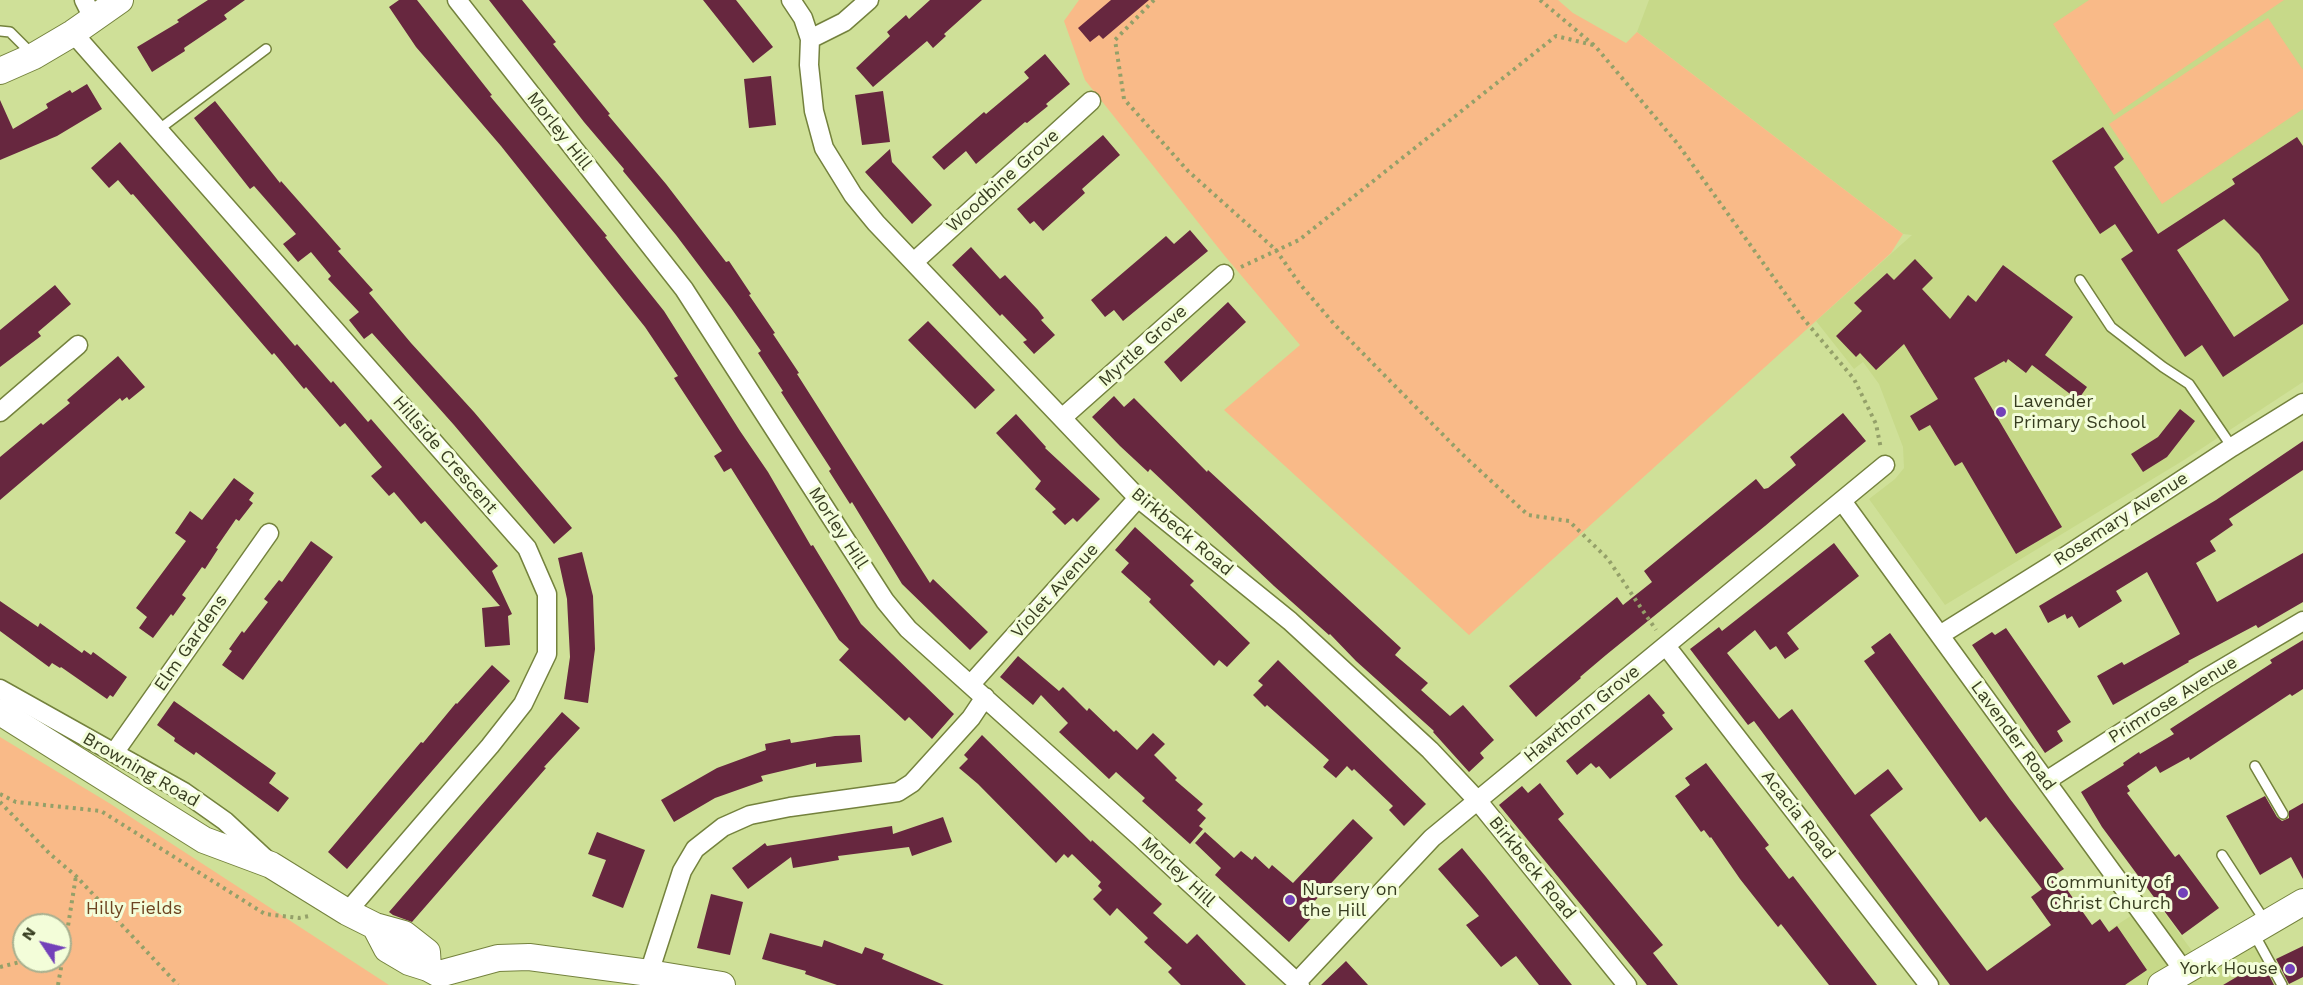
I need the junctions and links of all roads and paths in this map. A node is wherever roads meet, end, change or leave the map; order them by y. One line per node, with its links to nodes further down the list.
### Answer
1 (120, 0): 7 (street)
2 (457, 0): 32 (street, Morley Hill)
3 (791, 0): 9 (street)
4 (869, 0): 9 (street)
5 (1154, 0): 16 (path)
6 (1540, 0): 10 (path)
7 (83, 17): 12 (street); 15 (street, Hillside Crescent)
8 (0, 31): 12 (lane)
9 (810, 39): 17 (street, Birkbeck Road)
10 (1595, 46): 16 (path); 25 (path)
11 (266, 49): 15 (lane)
12 (34, 56): 13 (street)
13 (0, 70)
14 (1091, 101): 17 (street, Woodbine Grove)
15 (158, 130): 47 (street, Hillside Crescent)
16 (1276, 250): 18 (path); 31 (path)
17 (915, 261): 23 (street, Birkbeck Road)
18 (1224, 274): 23 (street, Myrtle Grove)
19 (2080, 280): 24 (lane)
20 (78, 345): 22 (street)
21 (2303, 403): 24 (street, Rosemary Avenue)
22 (0, 412)
23 (1062, 418): 26 (street, Birkbeck Road)
24 (2232, 447): 30 (street, Rosemary Avenue)
25 (1885, 465): 27 (street, Hawthorn Grove)
26 (1138, 498): 32 (street, Violet Avenue); 40 (street, Birkbeck Road)
27 (1842, 501): 30 (street, Lavender Road); 31 (street, Hawthorn Grove)
28 (269, 533): 36 (street, Elm Gardens)
29 (2303, 621): 38 (street, Primrose Avenue)
30 (1940, 635): 38 (street, Lavender Road)
31 (1666, 646): 40 (street, Hawthorn Grove); 58 (street, Acacia Road)
32 (971, 684): 34 (street, Morley Hill)
33 (0, 689): 36 (street, Browning Road)
34 (985, 697): 53 (street); 54 (street, Morley Hill)
35 (0, 712): 44 (street, Browning Road)
36 (114, 753): 44 (street, Browning Road)
37 (2255, 766): 42 (lane)
38 (2046, 782): 51 (street, Lavender Road)
39 (0, 794): 47 (path)
40 (1477, 800): 54 (street, Hawthorn Grove); 57 (street, Birkbeck Road)
41 (0, 802): 45 (path)
42 (2283, 814)
43 (2222, 855): 49 (lane)
44 (271, 865): 47 (street, Browning Road)
45 (76, 876): 48 (path); 55 (path)
46 (2303, 902): 49 (street)
47 (336, 906): 50 (street, Browning Road)
48 (69, 913)
49 (2259, 926): 51 (street); 60 (lane)
50 (379, 935): 52 (street, Browning Road); 52 (street, Browning Road)
51 (2184, 971): 59 (street)
52 (434, 976): 53 (street)
53 (642, 976): 56 (street)
54 (1298, 983)
55 (178, 985)
56 (722, 985)
57 (1627, 985)
58 (1929, 985)
59 (2161, 985)
60 (2282, 985)

